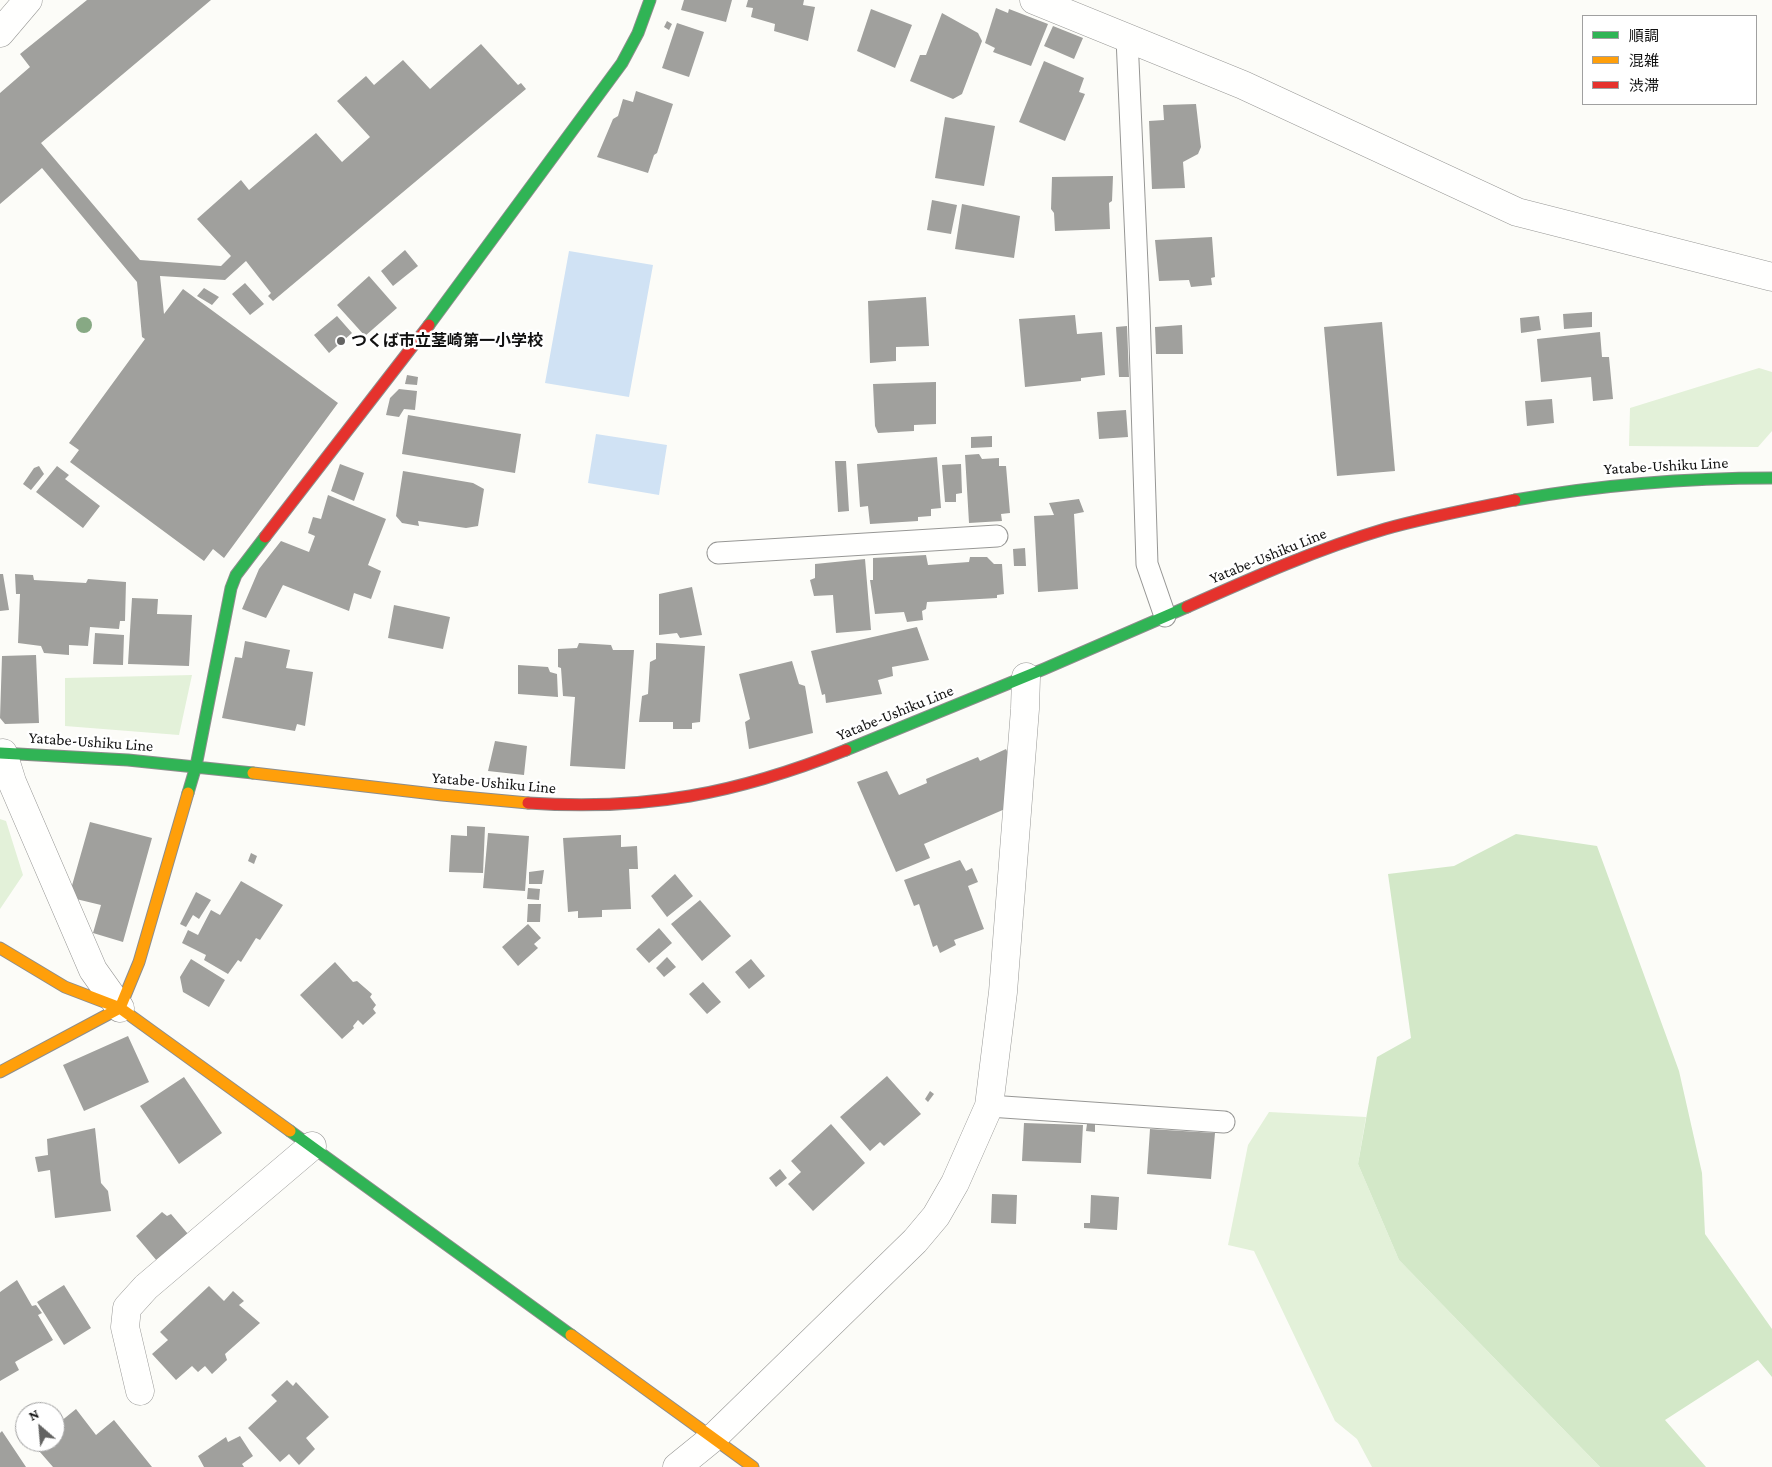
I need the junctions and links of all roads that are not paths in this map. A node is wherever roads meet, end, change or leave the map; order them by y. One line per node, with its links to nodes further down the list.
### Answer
1 (28, 0): 4 (street)
2 (650, 0): 13 (street)
3 (1034, 0): 5 (street)
4 (0, 33)
5 (1127, 38): 6 (street); 10 (lane)
6 (1772, 277)
7 (1771, 473): 10 (street, Yatabe-Ushiku Line)
8 (997, 536): 9 (lane)
9 (718, 553)
10 (1165, 616): 11 (street, Yatabe-Ushiku Line)
11 (1026, 677): 13 (street, Yatabe-Ushiku Line); 17 (street)
12 (1, 753): 13 (street, Yatabe-Ushiku Line); 15 (street)
13 (196, 766): 15 (street)
14 (0, 948): 15 (street)
15 (120, 1008): 16 (street); 19 (street)
16 (0, 1072)
17 (989, 1106): 18 (lane); 21 (street)
18 (1224, 1122)
19 (312, 1146): 20 (street); 21 (street)
20 (140, 1391)
21 (714, 1437): 22 (street); 23 (street)
22 (677, 1467)
23 (753, 1467)

